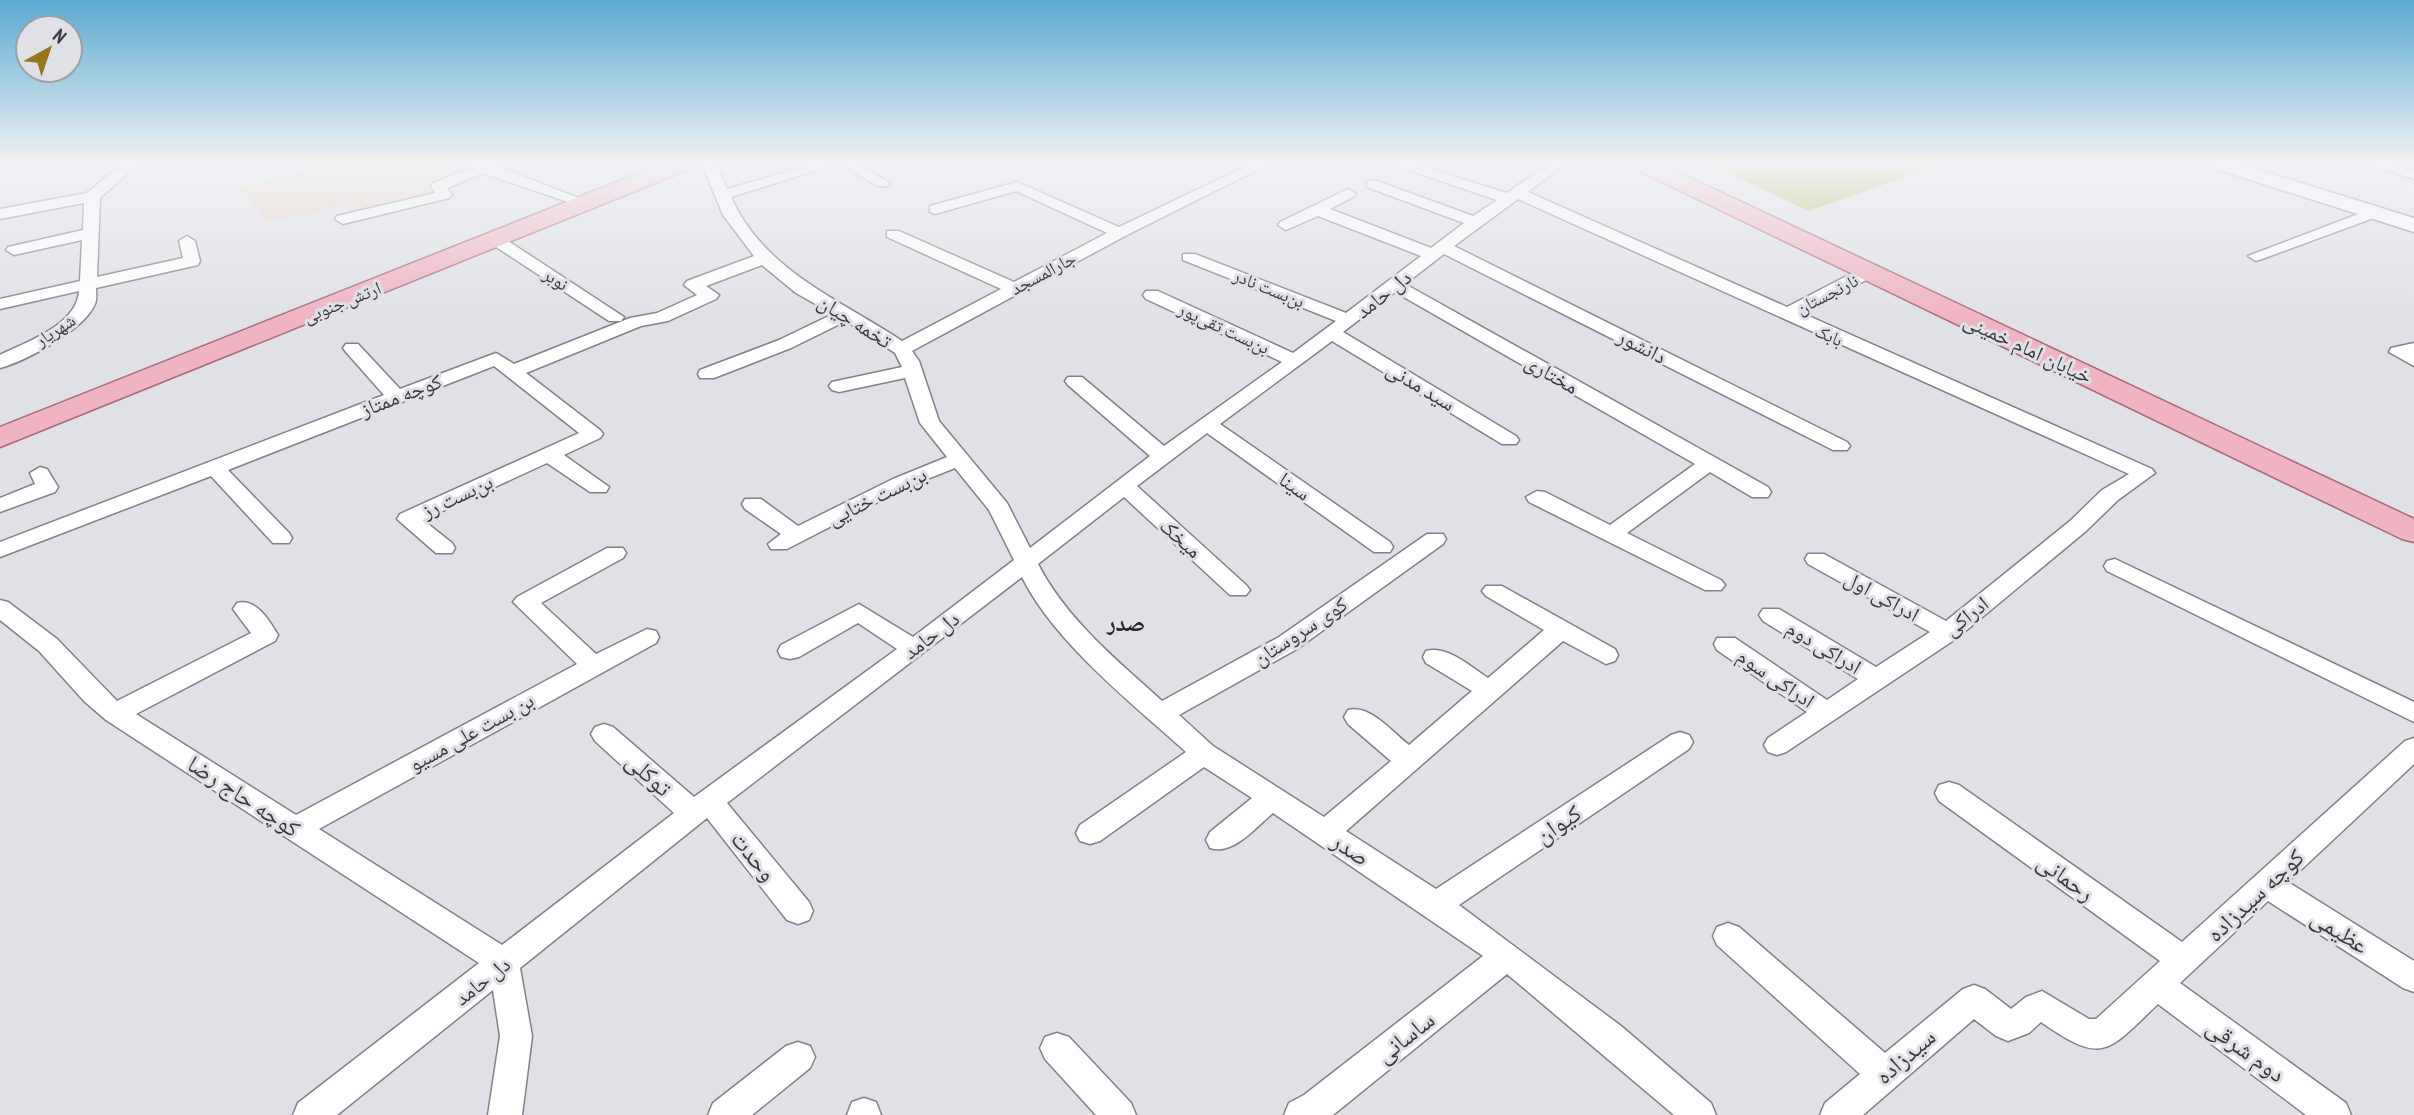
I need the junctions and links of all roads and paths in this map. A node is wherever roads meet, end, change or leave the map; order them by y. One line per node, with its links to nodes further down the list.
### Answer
1 (91, 216): 20 (street, شهریار)
2 (355, 216): 16 (street)
3 (529, 216): 52 (main road, ارتش جنوبی)
4 (555, 216): 23 (main road, ارتش جنوبی)
5 (732, 216): 29 (street, تخمه چیان)
6 (1082, 216): 21 (street)
7 (1154, 216): 21 (street, جارالمسجد)
8 (1305, 216): 18 (street)
9 (1335, 216): 26 (street, دانشور)
10 (1459, 216): 17 (street)
11 (1483, 216): 17 (street, دل حامد)
12 (1559, 216): 37 (street, بابک)
13 (1751, 216): 30 (main road, خیابان امام خمینی)
14 (2366, 216): 27 (street)
15 (2384, 216): 19 (street)
16 (343, 219)
17 (1475, 222): 26 (street, دل حامد)
18 (1286, 225)
19 (2414, 225)
20 (90, 233): 25 (street); 31 (street, شهریار)
21 (1119, 233): 33 (street, جارالمسجد)
22 (892, 234): 33 (street)
23 (496, 240): 38 (street, نوبر); 54 (main road, ارتش جنوبی)
24 (187, 242): 31 (street)
25 (14, 250)
26 (1439, 251): 32 (street, دل حامد); 56 (street, دانشور)
27 (2256, 256)
28 (1189, 257): 39 (street, بن‌بست نادر)
29 (764, 258): 36 (street, تخمه چیان); 47 (street)
30 (1868, 272): 37 (street, نارنجستان); 70 (main road, خیابان امام خمینی)
31 (88, 284): 35 (street); 45 (street, شهریار)
32 (1395, 285): 39 (street, دل حامد); 60 (street, مختاری)
33 (1014, 288): 41 (street, جارالمسجد)
34 (1152, 295): 44 (street, بن‌بست تقی‌پور)
35 (0, 303)
36 (847, 314): 41 (street, تخمه چیان); 48 (street)
37 (1785, 315): 63 (street, بابک)
38 (615, 317)
39 (1341, 326): 44 (street, دل حامد); 55 (street, سید مدنی)
40 (352, 348): 51 (street)
41 (901, 349): 46 (street, تخمه چیان)
42 (2414, 349): 43 (street)
43 (2414, 360)
44 (1295, 361): 53 (street, دل حامد)
45 (0, 362)
46 (912, 371): 50 (street); 59 (street, تخمه چیان)
47 (512, 372): 51 (street, کوچه ممتاز); 57 (street, بن‌بست رز)
48 (708, 374)
49 (1075, 381): 58 (street)
50 (839, 386)
51 (396, 397): 61 (street, کوچه ممتاز)
52 (0, 423)
53 (1208, 424): 58 (street, دل حامد); 74 (street, سینا)
54 (0, 438)
55 (1509, 440)
56 (1840, 446)
57 (548, 454): 65 (street); 75 (street, بن‌بست رز)
58 (1163, 456): 64 (street, دل حامد)
59 (958, 459): 68 (street, بن‌بست ختایی); 79 (street, تخمه چیان)
60 (1710, 463): 66 (street, مختاری); 71 (street)
61 (214, 467): 72 (street); 76 (street, کوچه ممتاز)
62 (40, 473): 69 (street)
63 (2145, 473): 88 (street, ادراکی)
64 (1124, 486): 79 (street, دل حامد); 82 (street, میخک)
65 (598, 488)
66 (1760, 492)
67 (1537, 497): 71 (street)
68 (753, 504)
69 (0, 506)
70 (2414, 532)
71 (1612, 534): 81 (street)
72 (281, 538)
73 (1435, 539): 101 (street, کوی سروستان)
74 (1382, 547)
75 (444, 548)
76 (0, 550)
77 (615, 553): 95 (street)
78 (1816, 559): 88 (street, ادراکی اول)
79 (1025, 564): 91 (street, دل حامد); 101 (street, صدر)
80 (2115, 566): 100 (street)
81 (1713, 585)
82 (1238, 590)
83 (1494, 591): 87 (street)
84 (0, 608): 99 (street, کوچه حاج رضا)
85 (245, 609): 99 (street)
86 (1771, 615): 96 (street, ادراکی دوم)
87 (1561, 629): 93 (street); 97 (street)
88 (1948, 632): 96 (street, ادراکی)
89 (647, 637): 95 (street, بن بست علی مسیو)
90 (1726, 644): 98 (street, ادراکی سوم)
91 (914, 649): 92 (street); 111 (street, دل حامد)
92 (790, 651)
93 (1606, 654)
94 (1435, 657): 97 (street)
95 (593, 665): 112 (street, بن بست علی مسیو)
96 (1876, 679): 98 (street, ادراکی)
97 (1489, 690): 108 (street)
98 (1826, 712): 105 (street, ادراکی)
99 (115, 713): 112 (street, کوچه حاج رضا)
100 (2414, 713)
101 (1159, 714): 107 (street, صدر)
102 (1357, 717): 108 (street)
103 (604, 734): 111 (street, توکلی)
104 (1681, 742): 117 (street, کیوان)
105 (1777, 745)
106 (2414, 748): 116 (street, کوچه سیدزاده)
107 (1203, 753): 110 (street, صدر); 114 (street)
108 (1408, 761): 113 (street)
109 (1949, 793): 121 (street, رحمانی)
110 (1271, 799): 113 (street, صدر); 115 (street)
111 (701, 807): 118 (street, وحدت); 122 (street, دل حامد)
112 (295, 829): 122 (street, کوچه حاج رضا)
113 (1326, 832): 117 (street, صدر)
114 (1090, 833)
115 (1220, 840)
116 (2266, 884): 121 (street, کوچه سیدزاده); 123 (street, عظیمی)
117 (1436, 905): 120 (street, صدر)
118 (798, 911)
119 (1728, 936): 129 (street)
120 (1507, 956): 134 (street, ساسانی); 135 (street, صدر)
121 (2184, 961): 124 (street, کوچه سیدزاده)
122 (505, 963): 130 (street, دل حامد); 131 (street)
123 (2414, 978)
124 (2157, 985): 126 (street, کوچه سیدزاده); 137 (street, دوم شرقی)
125 (1973, 999): 126 (street); 129 (street, سیدزاده)
126 (2094, 1037)
127 (1057, 1048): 133 (street)
128 (799, 1057): 132 (street)
129 (1884, 1074): 136 (street, سیدزاده)
130 (310, 1115)
131 (505, 1115)
132 (725, 1115)
133 (1119, 1115)
134 (1301, 1115)
135 (1699, 1115)
136 (1838, 1115)
137 (2334, 1115)

